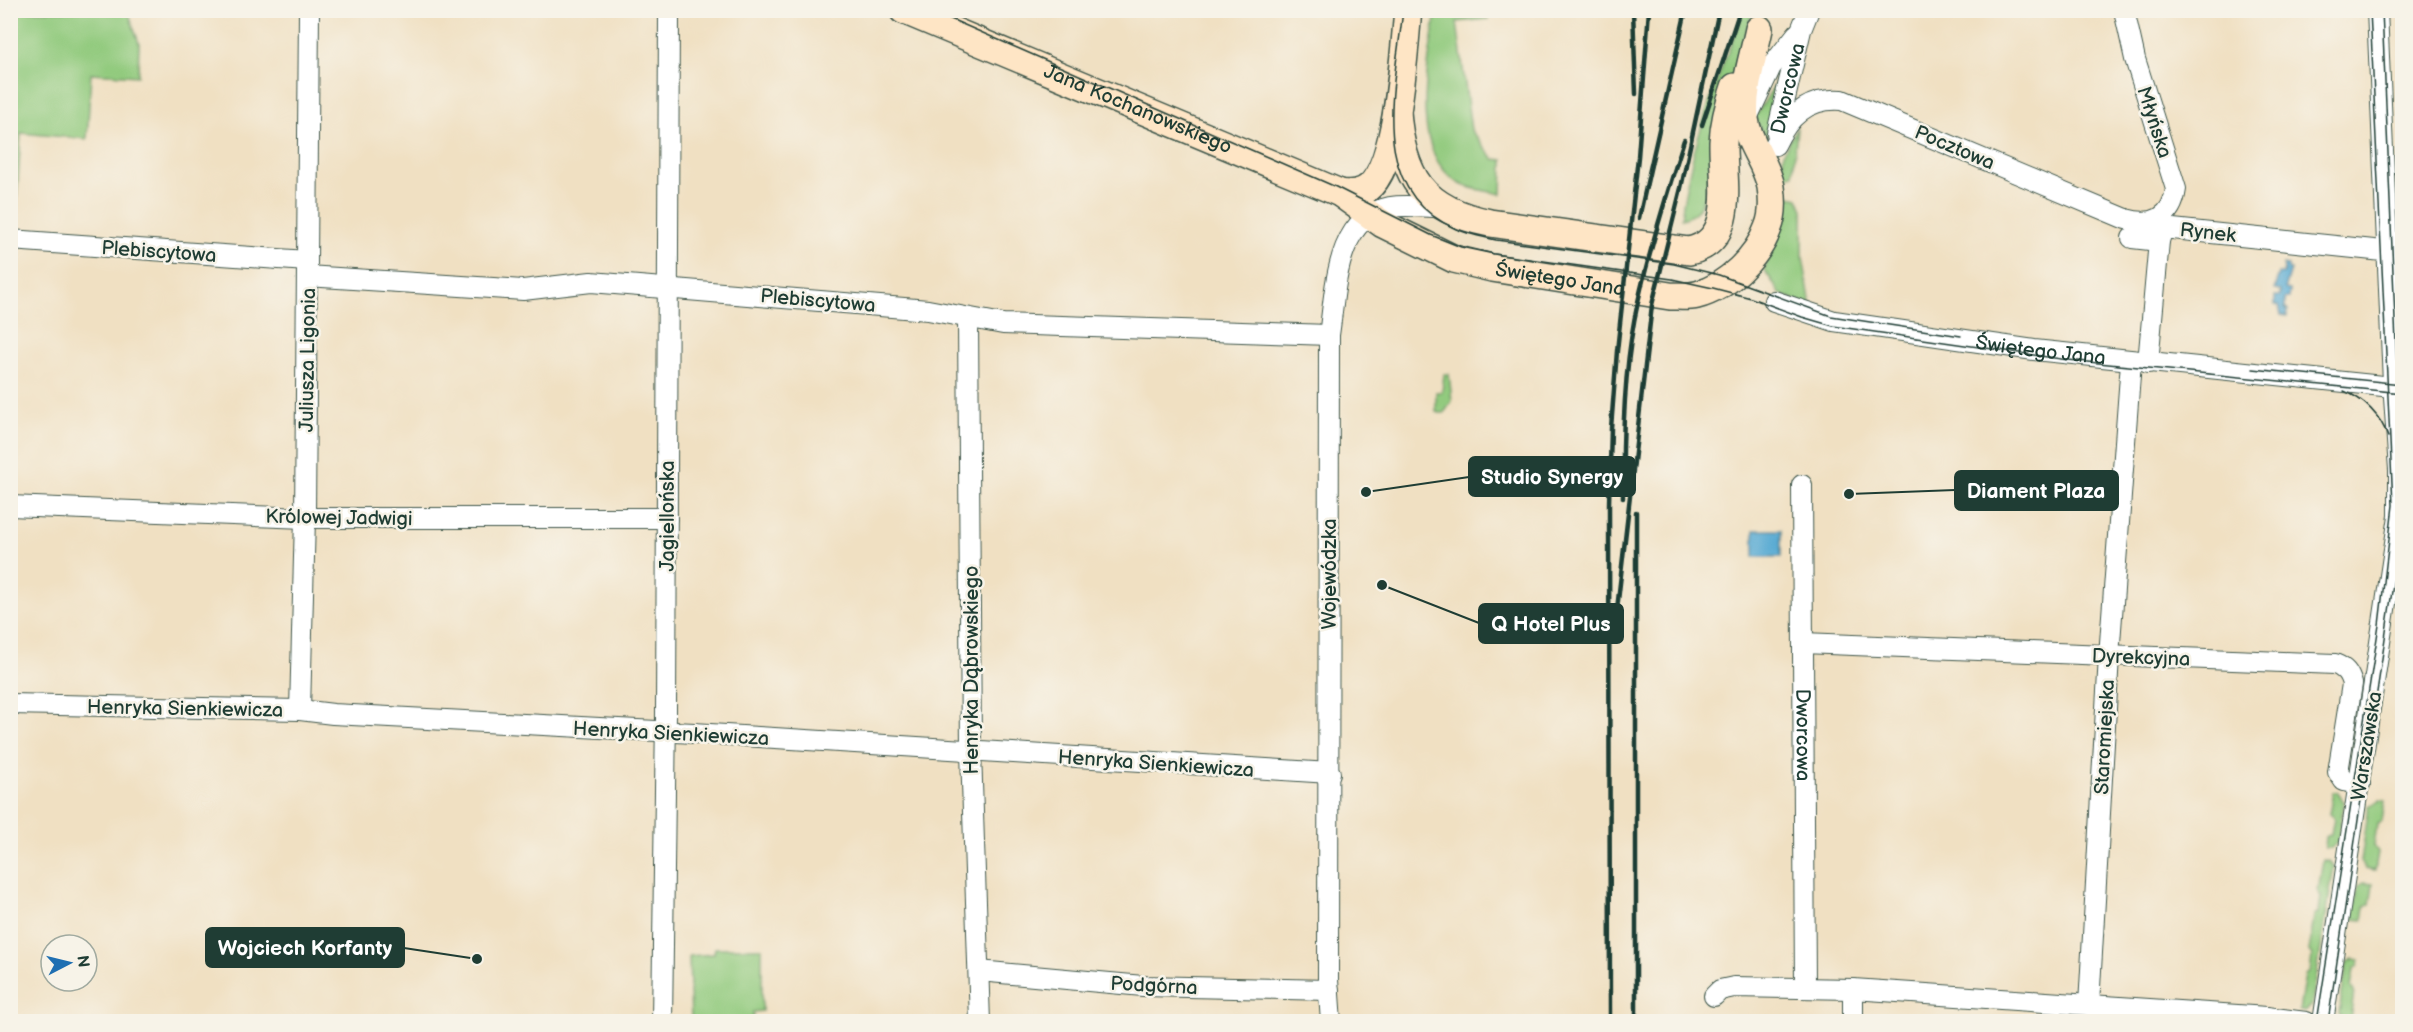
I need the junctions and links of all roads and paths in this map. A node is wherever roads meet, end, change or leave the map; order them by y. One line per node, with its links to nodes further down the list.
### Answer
1 (309, 10): 22 (street, Juliusza Ligonia)
2 (669, 10): 23 (street, Jagiellońska)
3 (903, 10): 15 (street, Jana Kochanowskiego)
4 (1408, 10): 10 (street)
5 (1809, 10): 9 (street)
6 (2124, 10): 18 (street, Młyńska)
7 (2378, 10): 20 (street)
8 (1762, 20): 11 (street, Dworcowa); 13 (street, Dworcowa)
9 (1801, 30): 11 (street, Dworcowa); 12 (street, Dworcowa)
10 (1397, 112): 15 (street); 16 (street)
11 (1745, 121): 13 (street, Dworcowa); 14 (street, Dworcowa)
12 (1775, 145): 14 (street, Dworcowa); 18 (street, Pocztowa)
13 (1725, 179): 16 (street, Dworcowa)
14 (1769, 180): 21 (street, Dworcowa)
15 (1340, 193): 17 (street, Jana Kochanowskiego)
16 (1446, 207): 17 (street)
17 (1370, 215): 21 (street, Świętego Jana); 26 (street, Wojewódzka)
18 (2145, 232): 20 (street, Rynek); 27 (street, Rynek)
19 (10, 240): 22 (street, Plebiscytowa)
20 (2395, 252): 28 (street)
21 (1750, 259)
22 (307, 268): 23 (street, Plebiscytowa); 31 (street, Juliusza Ligonia)
23 (668, 288): 25 (street, Plebiscytowa); 32 (street, Jagiellońska)
24 (1774, 301): 27 (street, Świętego Jana)
25 (968, 318): 26 (street, Plebiscytowa); 38 (street, Henryka Dąbrowskiego)
26 (1329, 335): 39 (street, Wojewódzka)
27 (2139, 363): 28 (street); 34 (street, Staromiejska)
28 (2398, 388): 40 (street, Warszawska)
29 (1802, 485): 33 (street, Dworcowa)
30 (10, 506): 31 (street, Królowej Jadwigi)
31 (305, 518): 32 (street, Królowej Jadwigi); 36 (street, Juliusza Ligonia)
32 (667, 518): 37 (street, Jagiellońska)
33 (1803, 643): 34 (street, Dyrekcyjna); 42 (street, Dworcowa)
34 (2109, 656): 40 (street, Dyrekcyjna); 46 (street, Staromiejska)
35 (10, 704): 36 (street, Henryka Sienkiewicza)
36 (300, 710): 37 (street, Henryka Sienkiewicza)
37 (666, 733): 38 (street, Henryka Sienkiewicza); 47 (street, Jagiellońska)
38 (971, 752): 39 (street, Henryka Sienkiewicza); 41 (street, Henryka Dąbrowskiego)
39 (1330, 773): 44 (street, Wojewódzka)
40 (2360, 784): 52 (street, Warszawska)
41 (978, 971): 44 (street, Podgórna); 48 (street, Henryka Dąbrowskiego)
42 (1805, 987): 43 (street); 45 (street)
43 (1853, 989): 46 (street); 50 (street)
44 (1329, 990): 49 (street, Wojewódzka)
45 (1714, 996)
46 (2089, 1005): 51 (street)
47 (662, 1022)
48 (980, 1022)
49 (1331, 1022)
50 (1853, 1022)
51 (2306, 1022)
52 (2323, 1022)

